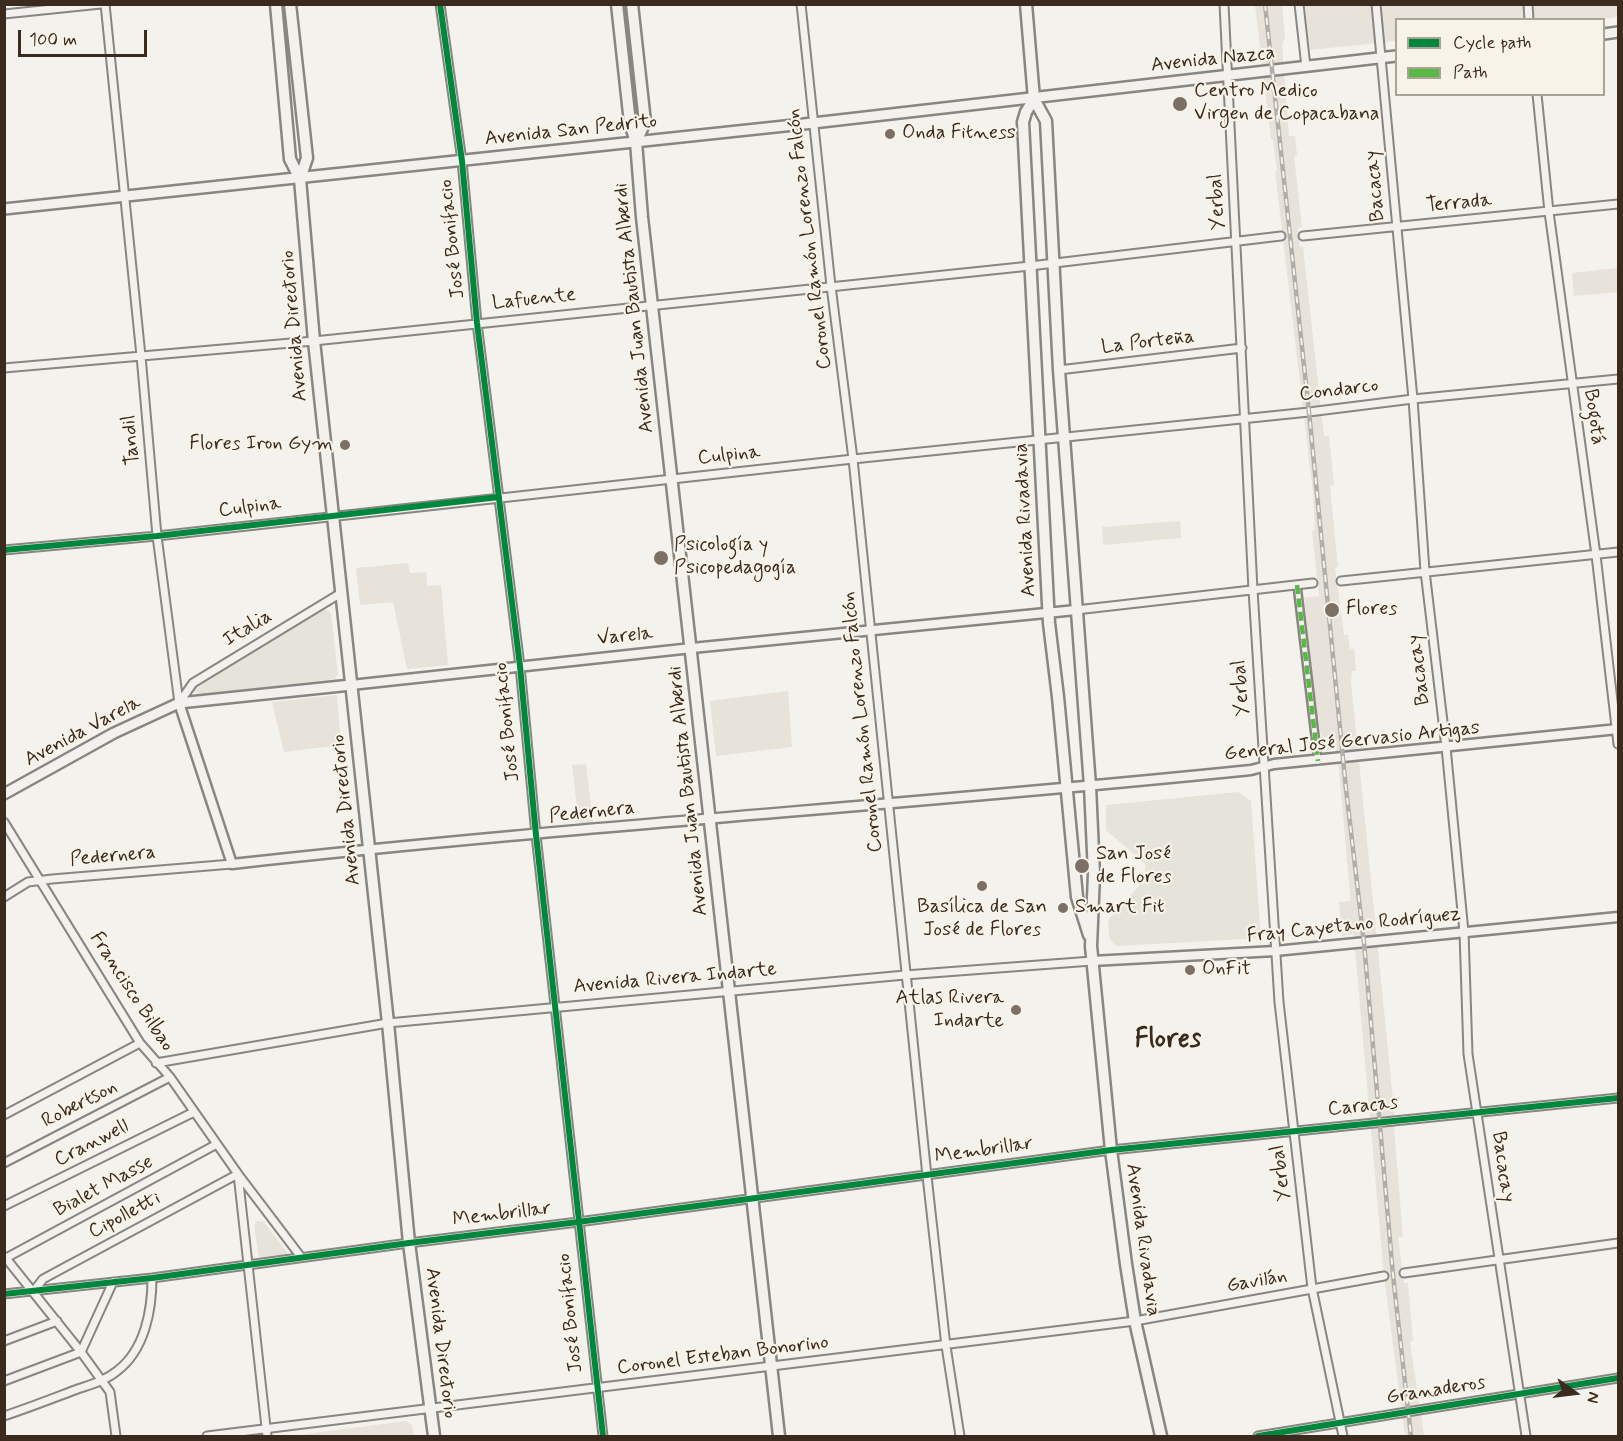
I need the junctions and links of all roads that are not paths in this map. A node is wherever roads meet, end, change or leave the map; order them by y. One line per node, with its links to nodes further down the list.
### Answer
1 (103, 4): 12 (street); 23 (street, Tandil)
2 (276, 4): 22 (main road, Avenida Directorio)
3 (290, 4): 22 (main road, Avenida Directorio)
4 (440, 4): 21 (street, José Bonifacio)
5 (617, 4): 20 (main road, Avenida Juan Bautista Alberdi)
6 (632, 4): 20 (main road, Avenida Juan Bautista Alberdi)
7 (801, 4): 19 (street, Coronel Ramón Lorenzo Falcón)
8 (1026, 4): 18 (main road, Avenida Rivadavia)
9 (1224, 4): 16 (street, Yerbal)
10 (1299, 4): 15 (street)
11 (1376, 4): 14 (street, Bacacay)
12 (4, 14)
13 (1395, 56): 14 (main road, Avenida Nazca)
14 (1380, 58): 15 (main road, Avenida Nazca); 27 (street, Bacacay)
15 (1306, 67): 16 (main road, Avenida Nazca)
16 (1228, 75): 18 (main road, Avenida Nazca); 30 (street, Yerbal)
17 (1537, 96): 26 (street, Bogotá)
18 (1034, 99): 19 (main road, Avenida San Pedrito); 31 (main road, Avenida Rivadavia); 32 (main road, Avenida Rivadavia)
19 (813, 123): 20 (main road, Avenida San Pedrito); 33 (street, Coronel Ramón Lorenzo Falcón)
20 (636, 142): 21 (main road, Avenida San Pedrito); 34 (main road, Avenida Juan Bautista Alberdi)
21 (462, 161): 22 (main road, Avenida San Pedrito); 35 (street, José Bonifacio)
22 (300, 179): 23 (main road, Avenida San Pedrito); 36 (main road, Avenida Directorio)
23 (126, 196): 25 (main road, Avenida San Pedrito); 38 (street, Tandil)
24 (1618, 204): 26 (street, Terrada)
25 (4, 209)
26 (1550, 212): 27 (street, Terrada); 42 (street, Bogotá)
27 (1396, 226): 29 (street, Terrada); 43 (street, Bacacay)
28 (1281, 236): 30 (street)
29 (1303, 236)
30 (1237, 242): 31 (street); 37 (street, Yerbal)
31 (1054, 263): 32 (street, Lafuente); 40 (main road, Avenida Rivadavia)
32 (1030, 266): 33 (street, Lafuente); 46 (main road, Avenida Rivadavia)
33 (831, 286): 34 (street, Lafuente); 47 (street, Coronel Ramón Lorenzo Falcón)
34 (653, 304): 35 (street, Lafuente); 48 (main road, Avenida Juan Bautista Alberdi)
35 (477, 323): 36 (street, Lafuente); 49 (street, José Bonifacio)
36 (314, 341): 38 (street, Lafuente); 50 (main road, Avenida Directorio)
37 (1242, 348): 40 (street, La Porteña); 44 (street, Yerbal)
38 (141, 356): 39 (street, Lafuente); 51 (street, Tandil)
39 (4, 368)
40 (1059, 370): 45 (main road, Avenida Rivadavia)
41 (1618, 380): 42 (street, Condarco)
42 (1572, 384): 43 (street, Condarco); 54 (street, Bogotá)
43 (1413, 399): 44 (street, Condarco); 55 (street, Bacacay)
44 (1246, 418): 45 (street, Condarco); 59 (street, Yerbal)
45 (1064, 436): 46 (street, Culpina); 61 (main road, Avenida Rivadavia)
46 (1040, 439): 47 (street, Culpina); 62 (main road, Avenida Rivadavia)
47 (852, 459): 48 (street, Culpina); 63 (street, Coronel Ramón Lorenzo Falcón)
48 (673, 479): 49 (street, Culpina); 64 (main road, Avenida Juan Bautista Alberdi)
49 (499, 497): 50 (street, Culpina); 65 (street, José Bonifacio)
50 (333, 515): 51 (street, Culpina); 60 (main road, Avenida Directorio)
51 (157, 536): 52 (street, Culpina); 67 (street, Tandil)
52 (4, 550)
53 (1618, 552): 54 (street)
54 (1596, 555): 55 (street); 68 (street, Bogotá)
55 (1425, 571): 56 (street); 70 (street, Bacacay)
56 (1341, 581)
57 (1313, 583): 58 (street)
58 (1297, 585): 59 (street); 71 (street)
59 (1253, 590): 61 (street); 72 (street, Yerbal)
60 (341, 593): 66 (main road, Avenida Directorio); 67 (street, Italia)
61 (1076, 610): 62 (street, Varela); 73 (main road, Avenida Rivadavia)
62 (1050, 612): 63 (street, Varela); 74 (main road, Avenida Rivadavia)
63 (870, 631): 64 (street, Varela); 76 (street, Coronel Ramón Lorenzo Falcón)
64 (692, 648): 65 (street, Varela); 77 (main road, Avenida Juan Bautista Alberdi)
65 (520, 666): 66 (street, Varela); 79 (street, José Bonifacio)
66 (351, 686): 67 (main road, Varela); 80 (main road, Avenida Directorio)
67 (179, 703): 75 (main road, Avenida Varela); 81 (street, Tandil)
68 (1618, 729): 69 (street, Bogotá); 70 (street, General José Gervasio Artigas)
69 (1618, 744)
70 (1446, 747): 71 (street, General José Gervasio Artigas); 85 (street, Bacacay)
71 (1318, 761): 72 (street, General José Gervasio Artigas)
72 (1264, 767): 73 (street, General José Gervasio Artigas); 87 (street, Yerbal)
73 (1090, 786): 74 (street, Pedernera); 86 (main road, Avenida Rivadavia)
74 (1067, 788): 76 (street, Pedernera); 86 (main road, Avenida Rivadavia)
75 (4, 794)
76 (889, 802): 77 (street, Pedernera); 89 (street, Coronel Ramón Lorenzo Falcón)
77 (711, 818): 79 (street, Pedernera); 90 (main road, Avenida Juan Bautista Alberdi)
78 (4, 822): 82 (street, Francisco Bilbao)
79 (536, 835): 80 (street, Pedernera); 91 (street, José Bonifacio)
80 (369, 849): 81 (street, Pedernera); 92 (main road, Avenida Directorio)
81 (232, 864): 82 (street, Pedernera)
82 (40, 880): 83 (street, Pedernera); 93 (street, Francisco Bilbao)
83 (4, 897)
84 (1618, 917): 85 (street, Fray Cayetano Rodríguez)
85 (1464, 932): 87 (street, Fray Cayetano Rodríguez); 98 (street, Bacacay)
86 (1090, 939): 88 (main road, Avenida Rivadavia)
87 (1275, 951): 88 (street, Fray Cayetano Rodríguez); 100 (street, Yerbal)
88 (1092, 961): 89 (street, Avenida Rivera Indarte); 102 (main road, Avenida Rivadavia)
89 (905, 975): 90 (street, Avenida Rivera Indarte); 105 (street, Coronel Ramón Lorenzo Falcón)
90 (729, 992): 91 (street, Avenida Rivera Indarte); 106 (main road, Avenida Juan Bautista Alberdi)
91 (556, 1006): 92 (street, Avenida Rivera Indarte); 108 (street, José Bonifacio)
92 (388, 1023): 94 (street, Avenida Rivera Indarte); 110 (main road, Avenida Directorio)
93 (140, 1043): 94 (street, Francisco Bilbao); 99 (street)
94 (156, 1063): 95 (street, Francisco Bilbao)
95 (170, 1077): 97 (street, Francisco Bilbao); 103 (street, Robertson)
96 (1618, 1098): 98 (street, Caracas)
97 (194, 1112): 101 (street, Francisco Bilbao); 107 (street, Cranwell)
98 (1478, 1112): 100 (street, Caracas); 113 (street, Bacacay)
99 (4, 1115)
100 (1293, 1132): 102 (street, Caracas); 119 (street, Yerbal)
101 (217, 1144): 104 (street, Francisco Bilbao); 111 (street, Bialet Masse)
102 (1111, 1150): 105 (street, Membrillar); 123 (main road, Avenida Rivadavia)
103 (4, 1162)
104 (238, 1174): 112 (street, Francisco Bilbao); 114 (street, Francisco Bilbao); 120 (street, Cipolletti)
105 (927, 1176): 106 (street, Membrillar); 125 (street, Coronel Ramón Lorenzo Falcón)
106 (751, 1198): 108 (street, Membrillar); 127 (main road, Avenida Juan Bautista Alberdi)
107 (4, 1206)
108 (578, 1222): 110 (street, Membrillar); 131 (street, José Bonifacio)
109 (1618, 1242): 113 (street)
110 (409, 1243): 112 (street, Membrillar); 133 (main road, Avenida Directorio)
111 (5, 1257): 120 (street)
112 (301, 1257): 114 (street, Membrillar)
113 (1498, 1260): 115 (street); 132 (street, Bacacay)
114 (248, 1265): 117 (street, Membrillar); 136 (street, Francisco Bilbao)
115 (1404, 1273)
116 (1384, 1276): 119 (street, Gavilán)
117 (152, 1278): 118 (street, Membrillar); 129 (street)
118 (113, 1282): 120 (street, Membrillar); 126 (street)
119 (1312, 1288): 123 (street, Gavilán); 135 (street, Yerbal)
120 (33, 1292): 121 (street, Membrillar); 122 (street)
121 (4, 1294)
122 (57, 1321): 124 (street); 126 (street)
123 (1135, 1321): 125 (street, Coronel Esteban Bonorino); 143 (main road, Avenida Rivadavia)
124 (4, 1341)
125 (946, 1346): 127 (street, Coronel Esteban Bonorino); 142 (street, Coronel Ramón Lorenzo Falcón)
126 (81, 1352): 129 (street); 130 (street)
127 (771, 1365): 131 (street, Coronel Esteban Bonorino); 141 (main road, Avenida Juan Bautista Alberdi)
128 (1618, 1378): 132 (street, Granaderos)
129 (103, 1380): 134 (street); 137 (street)
130 (4, 1381)
131 (596, 1388): 133 (street, Coronel Esteban Bonorino); 140 (street, José Bonifacio)
132 (1519, 1394): 135 (street, Granaderos); 146 (street, Bacacay)
133 (430, 1408): 136 (street, Coronel Esteban Bonorino); 139 (main road, Avenida Directorio)
134 (4, 1416)
135 (1340, 1423): 144 (street, Granaderos); 145 (street, Yerbal)
136 (266, 1433): 138 (street, Coronel Esteban Bonorino)
137 (116, 1437)
138 (207, 1437)
139 (434, 1437)
140 (603, 1437)
141 (779, 1437)
142 (960, 1437)
143 (1161, 1437)
144 (1258, 1437)
145 (1343, 1437)
146 (1526, 1437)

